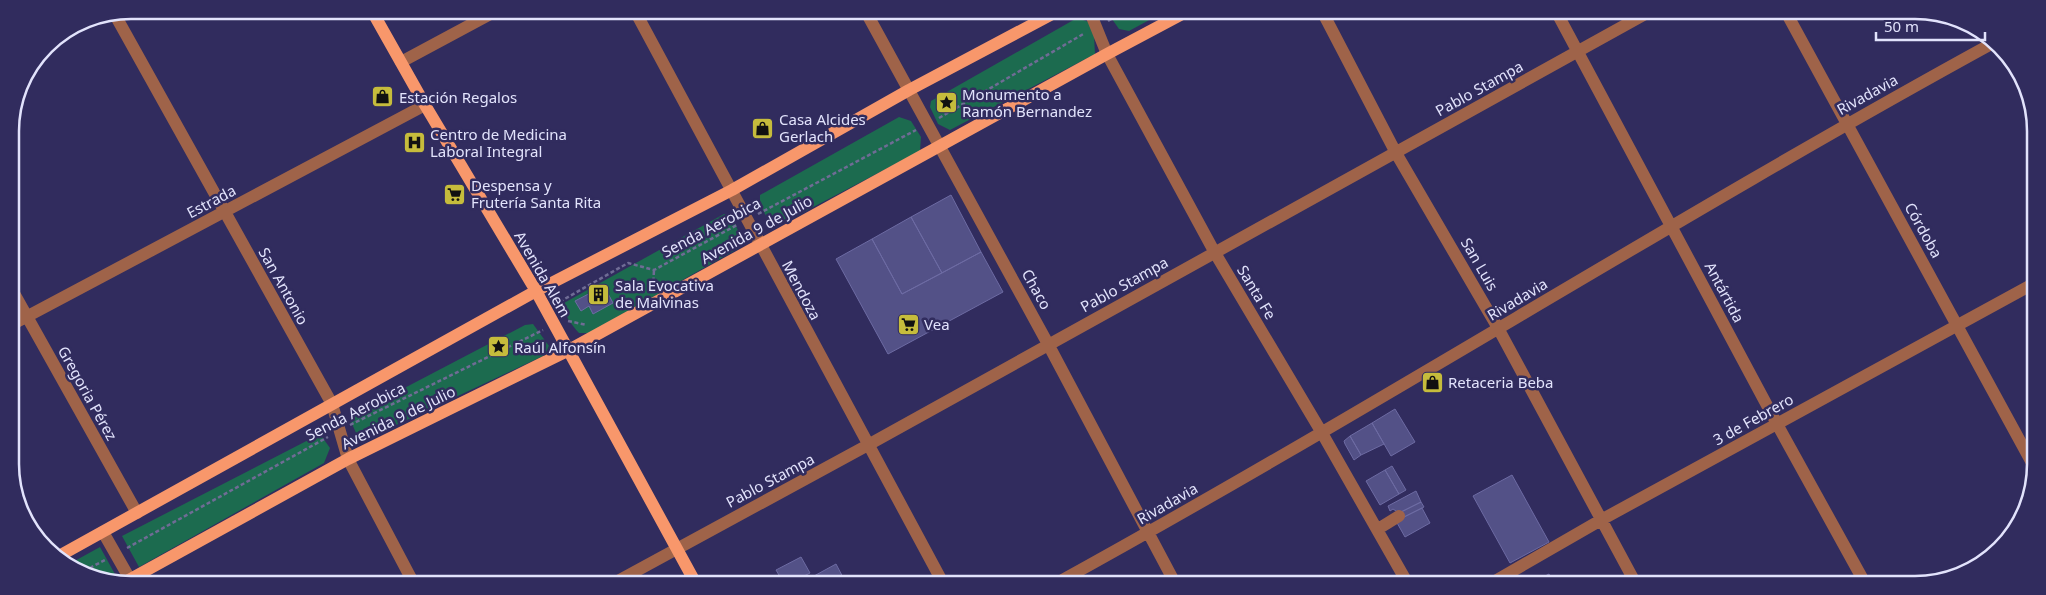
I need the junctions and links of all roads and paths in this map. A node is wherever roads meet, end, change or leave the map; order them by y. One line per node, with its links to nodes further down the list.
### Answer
1 (377, 19): 18 (main road, Avenida Alem)
2 (481, 19): 18 (street)
3 (639, 19): 25 (street, Mendoza)
4 (870, 19): 19 (street, Chaco)
5 (1043, 19): 19 (main road)
6 (1094, 19): 14 (street, Santa Fe)
7 (1110, 19): 14 (path, Senda Aerobica)
8 (1173, 19): 17 (main road, Avenida 9 de Julio)
9 (1327, 19): 24 (street, San Luis)
10 (1560, 19): 16 (street, Antártida)
11 (1637, 19): 16 (street, Pablo Stampa)
12 (1789, 19): 21 (street, Córdoba)
13 (118, 20): 26 (street, San Antonio)
14 (1097, 26): 17 (street, Santa Fe); 22 (path, Senda Aerobica)
15 (1988, 46): 21 (street, Rivadavia)
16 (1579, 52): 24 (street, Pablo Stampa); 28 (street, Antártida)
17 (1107, 54): 23 (main road, Avenida 9 de Julio); 30 (street, Santa Fe)
18 (401, 62): 20 (main road, Avenida Alem)
19 (909, 90): 22 (street, Chaco); 25 (main road)
20 (425, 105): 26 (street, Estrada); 33 (main road, Avenida Alem)
21 (1847, 123): 28 (street, Rivadavia); 40 (street, Córdoba)
22 (928, 124): 23 (street, Chaco); 27 (path, Senda Aerobica)
23 (940, 146): 29 (main road, Avenida 9 de Julio); 42 (street, Chaco)
24 (1396, 152): 30 (street, Pablo Stampa); 41 (street, San Luis)
25 (732, 190): 27 (street, Mendoza); 33 (main road)
26 (224, 213): 36 (street, Estrada); 44 (street, San Antonio)
27 (749, 219): 29 (street, Mendoza); 31 (path, Senda Aerobica)
28 (1672, 226): 41 (street, Rivadavia); 45 (street, Antártida)
29 (760, 245): 43 (main road, Avenida 9 de Julio); 48 (street, Mendoza)
30 (1215, 253): 42 (street, Pablo Stampa); 47 (street, Santa Fe)
31 (654, 270): 34 (path); 38 (path, Senda Aerobica)
32 (2027, 287): 40 (street, 3 de Febrero)
33 (536, 291): 38 (main road, Avenida Alem); 44 (main road)
34 (645, 292)
35 (19, 302): 36 (street, Gregoria Pérez)
36 (27, 316): 37 (street, Estrada); 51 (street, Gregoria Pérez)
37 (19, 320)
38 (558, 322): 39 (path); 43 (main road, Avenida Alem); 46 (path, Senda Aerobica)
39 (588, 325)
40 (1958, 325): 45 (street, 3 de Febrero); 49 (street, Córdoba)
41 (1498, 328): 47 (street, Rivadavia); 53 (street, San Luis)
42 (1048, 344): 48 (street, Pablo Stampa); 56 (street, Chaco)
43 (567, 351): 50 (main road, Avenida 9 de Julio); 57 (main road, Avenida Alem)
44 (332, 404): 46 (street, San Antonio); 51 (main road)
45 (1777, 424): 53 (street, 3 de Febrero); 72 (street, Antártida)
46 (341, 430): 50 (street, San Antonio); 59 (path, Senda Aerobica)
47 (1322, 433): 54 (street, Santa Fe); 56 (street, Rivadavia)
48 (868, 446): 57 (street, Pablo Stampa); 66 (street, Mendoza)
49 (2027, 454)
50 (348, 459): 62 (main road, Avenida 9 de Julio); 63 (street, San Antonio)
51 (137, 513): 55 (main road)
52 (1399, 516): 54 (street)
53 (1601, 520): 70 (street, 3 de Febrero); 71 (street, San Luis)
54 (1379, 523): 69 (street, Santa Fe)
55 (103, 532): 58 (main road); 59 (street)
56 (1147, 533): 67 (street, Rivadavia); 68 (street, Chaco)
57 (676, 549): 64 (street, Pablo Stampa); 65 (main road, Avenida Alem)
58 (63, 554)
59 (116, 554): 60 (path, Senda Aerobica); 61 (street)
60 (90, 569)
61 (127, 576)
62 (139, 576)
63 (410, 576)
64 (627, 576)
65 (692, 576)
66 (939, 576)
67 (1070, 576)
68 (1171, 576)
69 (1404, 576)
70 (1504, 576)
71 (1632, 576)
72 (1861, 576)

